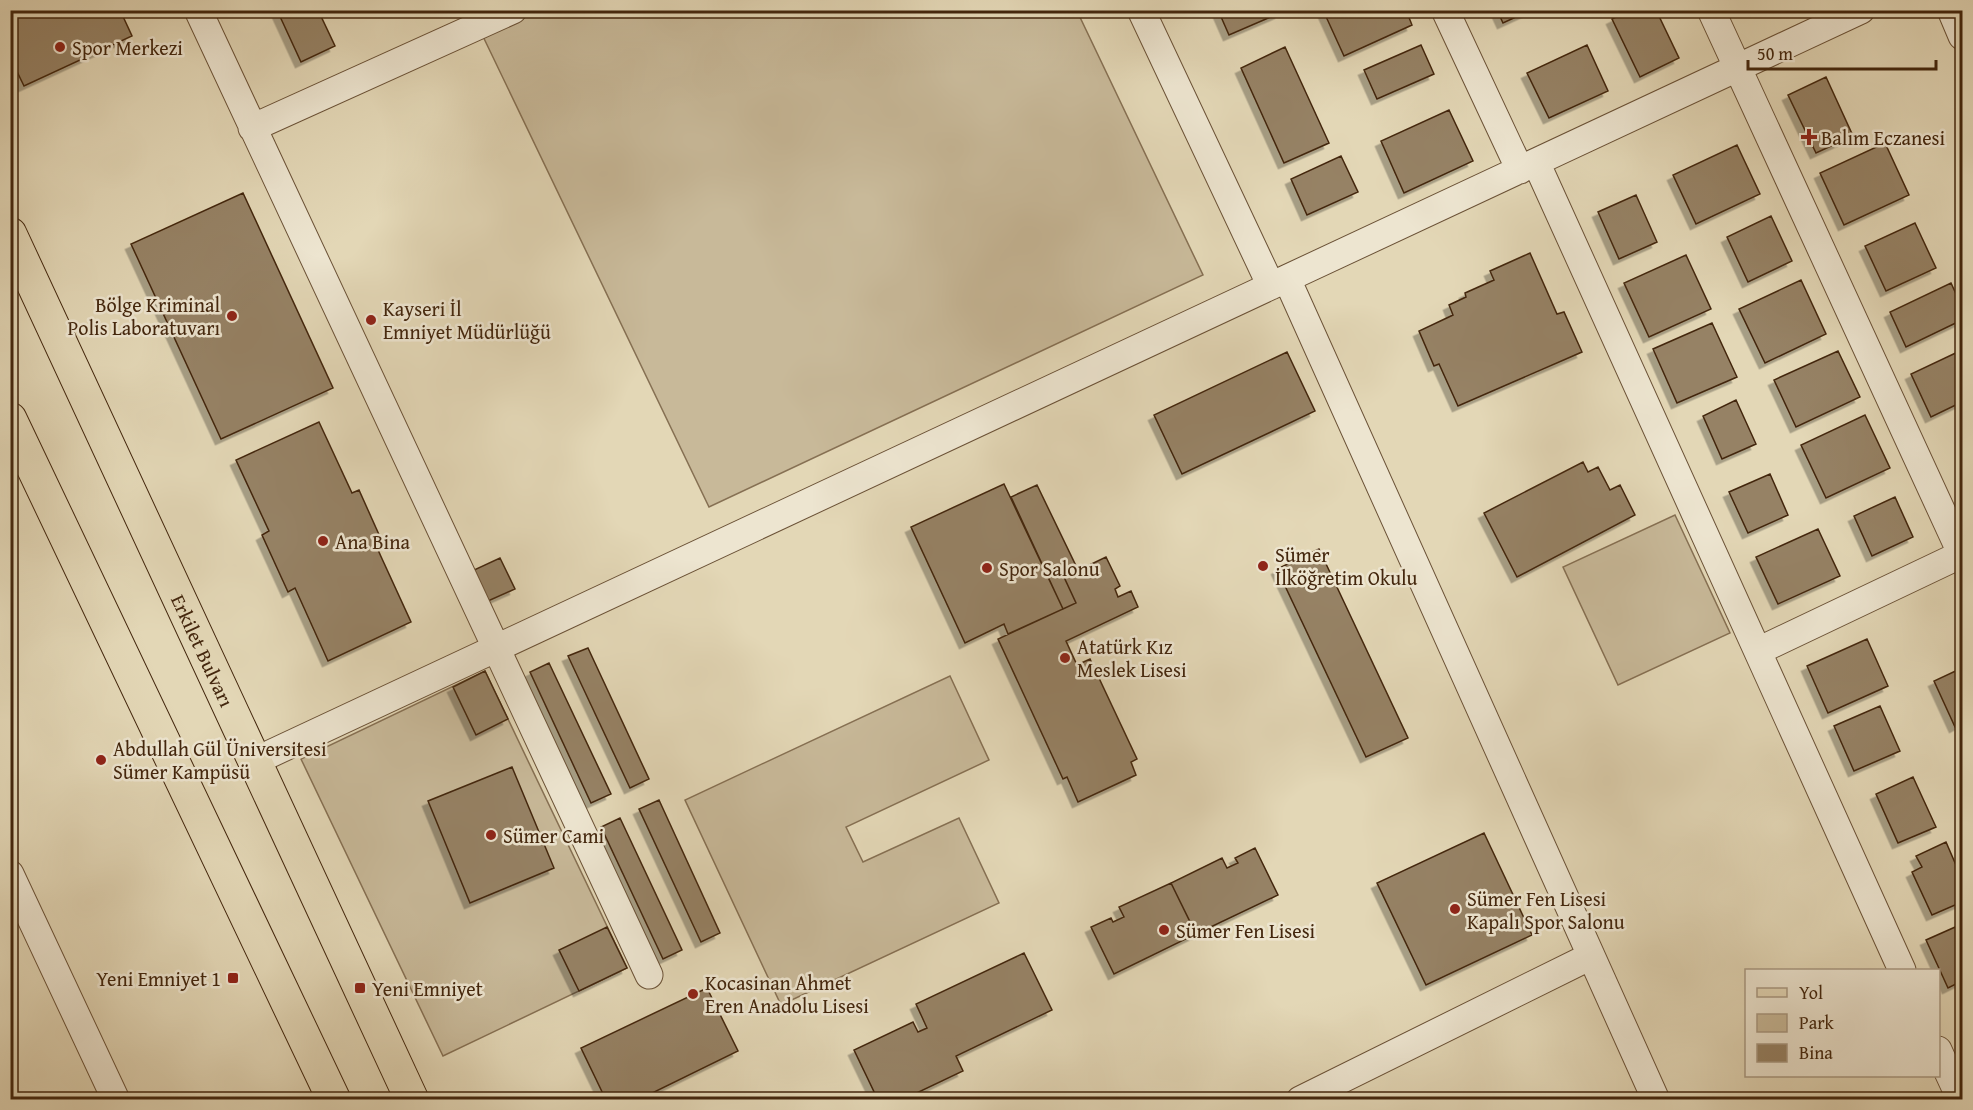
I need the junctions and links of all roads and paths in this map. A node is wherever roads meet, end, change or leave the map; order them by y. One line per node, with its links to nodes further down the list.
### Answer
1 (198, 10): 10 (street)
2 (513, 10): 10 (street)
3 (1141, 10): 13 (street)
4 (1444, 10): 11 (street)
5 (1711, 10): 9 (street)
6 (1861, 10): 9 (street)
7 (1951, 10): 8 (street)
8 (1962, 36)
9 (1738, 68): 11 (street); 15 (street)
10 (252, 128): 16 (street)
11 (1528, 166): 13 (street); 17 (street)
12 (10, 234): 18 (main road, Erkilet Bulvarı)
13 (1279, 282): 16 (street); 20 (street)
14 (10, 419): 25 (main road)
15 (1962, 554): 17 (street)
16 (496, 648): 18 (street); 22 (street)
17 (1758, 651): 21 (street)
18 (255, 761): 26 (main road, Erkilet Bulvarı)
19 (12, 880): 24 (street)
20 (1591, 956): 27 (street); 28 (street)
21 (1902, 969)
22 (650, 975)
23 (1940, 1054): 29 (street)
24 (116, 1100)
25 (334, 1100)
26 (412, 1100)
27 (1300, 1100)
28 (1656, 1100)
29 (1961, 1100)

